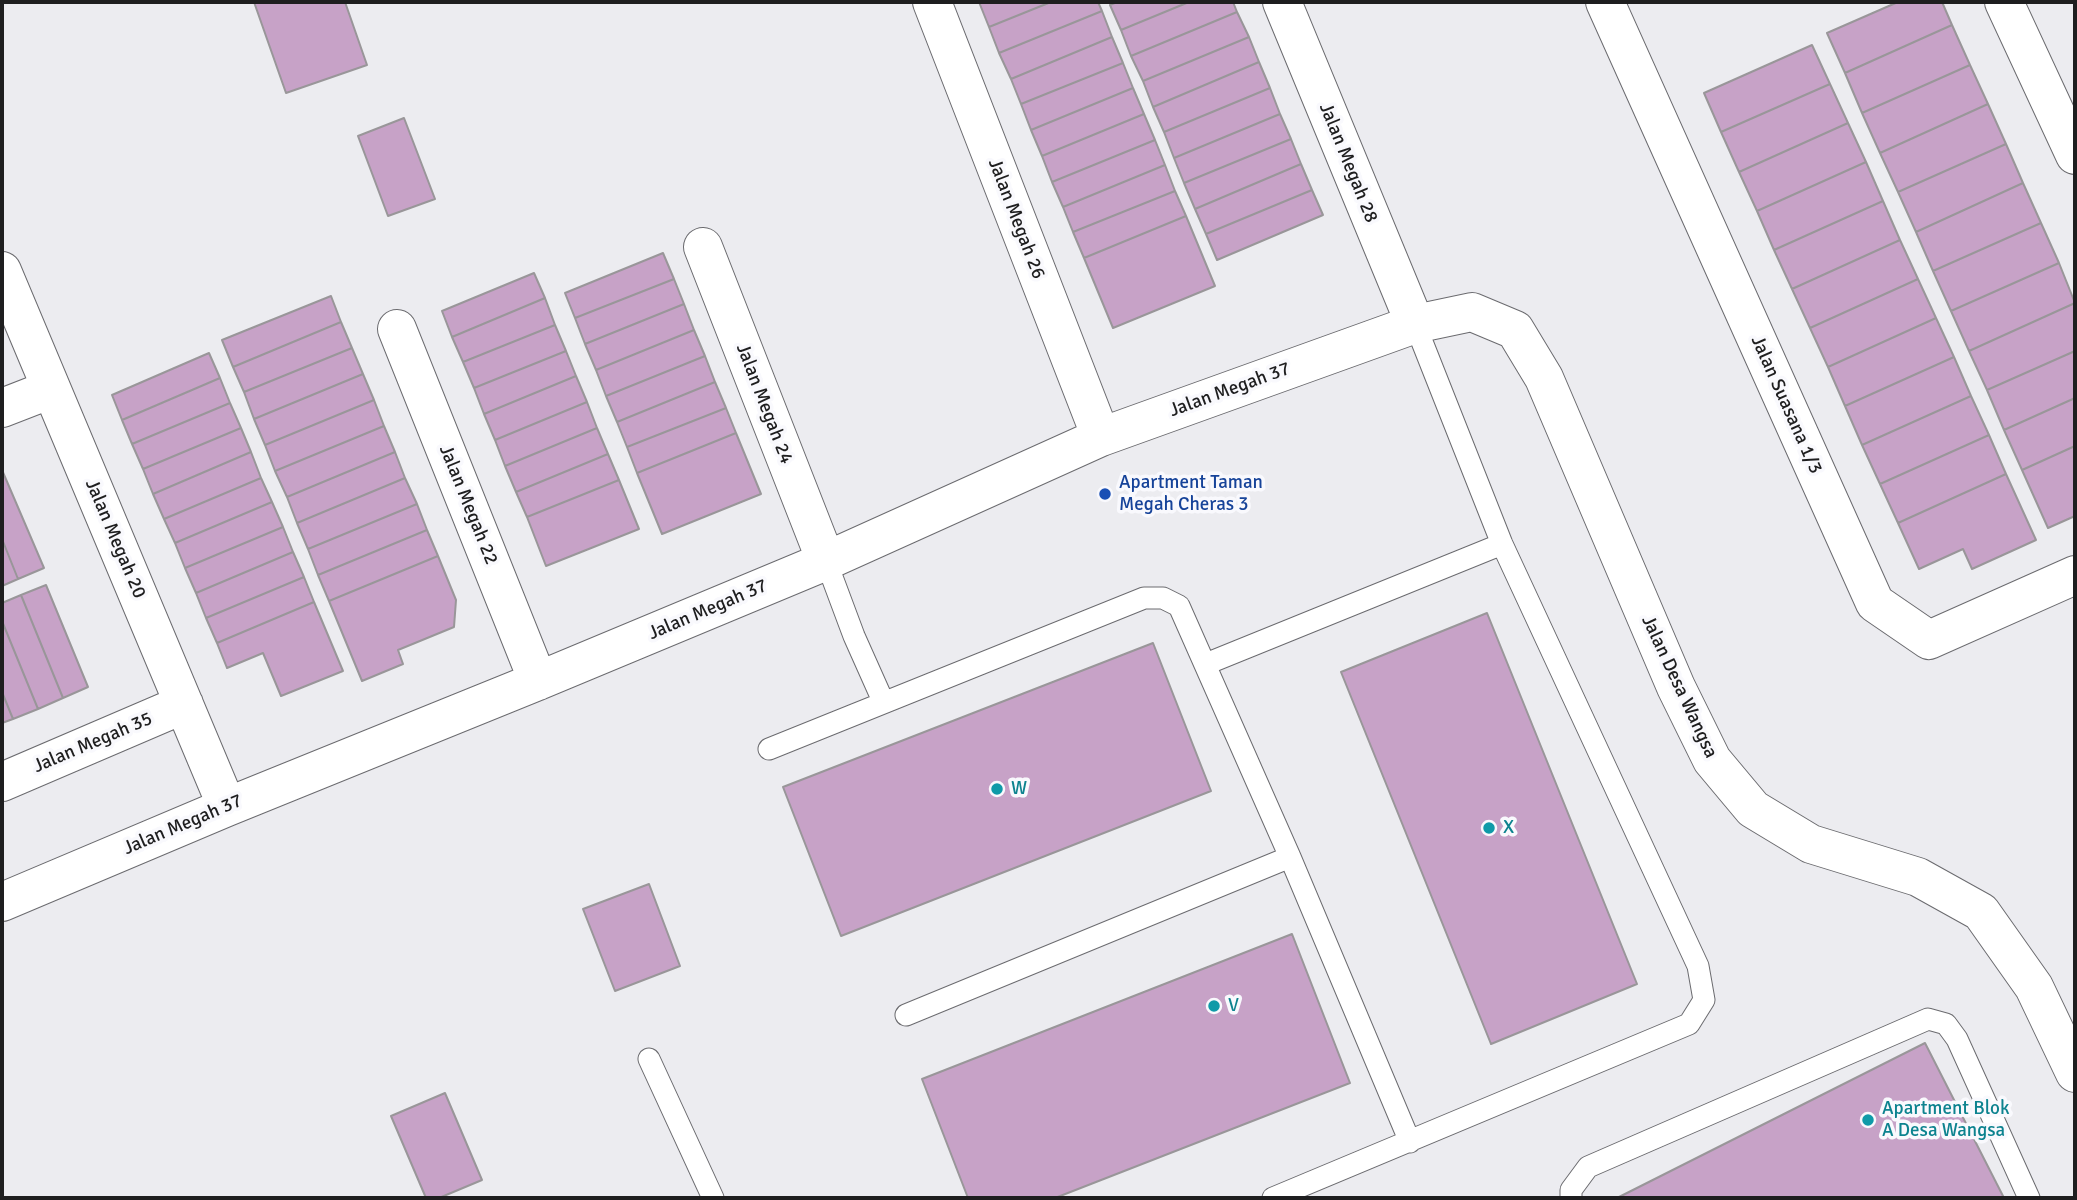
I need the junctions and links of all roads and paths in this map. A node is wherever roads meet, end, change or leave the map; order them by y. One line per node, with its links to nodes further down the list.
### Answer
1 (932, 2): 12 (street, Jalan Megah 26)
2 (1282, 2): 8 (street, Jalan Megah 28)
3 (1605, 2): 15 (street, Jalan Suasana 1/3)
4 (2004, 2): 5 (street)
5 (2075, 155)
6 (703, 247): 14 (street, Jalan Megah 24)
7 (2, 271): 10 (street, Jalan Megah 20)
8 (1415, 324): 12 (street, Jalan Megah 37); 13 (lane); 27 (street, Jalan Desa Wangsa)
9 (397, 329): 17 (street, Jalan Megah 22)
10 (51, 389): 11 (street); 19 (street, Jalan Megah 20)
11 (2, 408)
12 (1101, 437): 14 (street, Jalan Megah 37)
13 (1502, 544): 16 (lane); 28 (lane)
14 (826, 561): 17 (street, Jalan Megah 37); 18 (lane)
15 (2075, 575)
16 (1206, 664): 18 (lane); 23 (lane)
17 (538, 681): 22 (street, Jalan Megah 37)
18 (883, 701): 20 (lane)
19 (184, 704): 21 (street, Jalan Megah 35); 22 (street, Jalan Megah 20)
20 (769, 749)
21 (2, 782)
22 (227, 807): 24 (street, Jalan Megah 37)
23 (1290, 857): 25 (lane); 28 (lane)
24 (2, 902)
25 (906, 1015)
26 (649, 1059): 29 (lane)
27 (2075, 1073)
28 (1409, 1142): 30 (lane)
29 (713, 1198)
30 (1273, 1198)
31 (1571, 1198): 32 (lane)
32 (2029, 1198)

